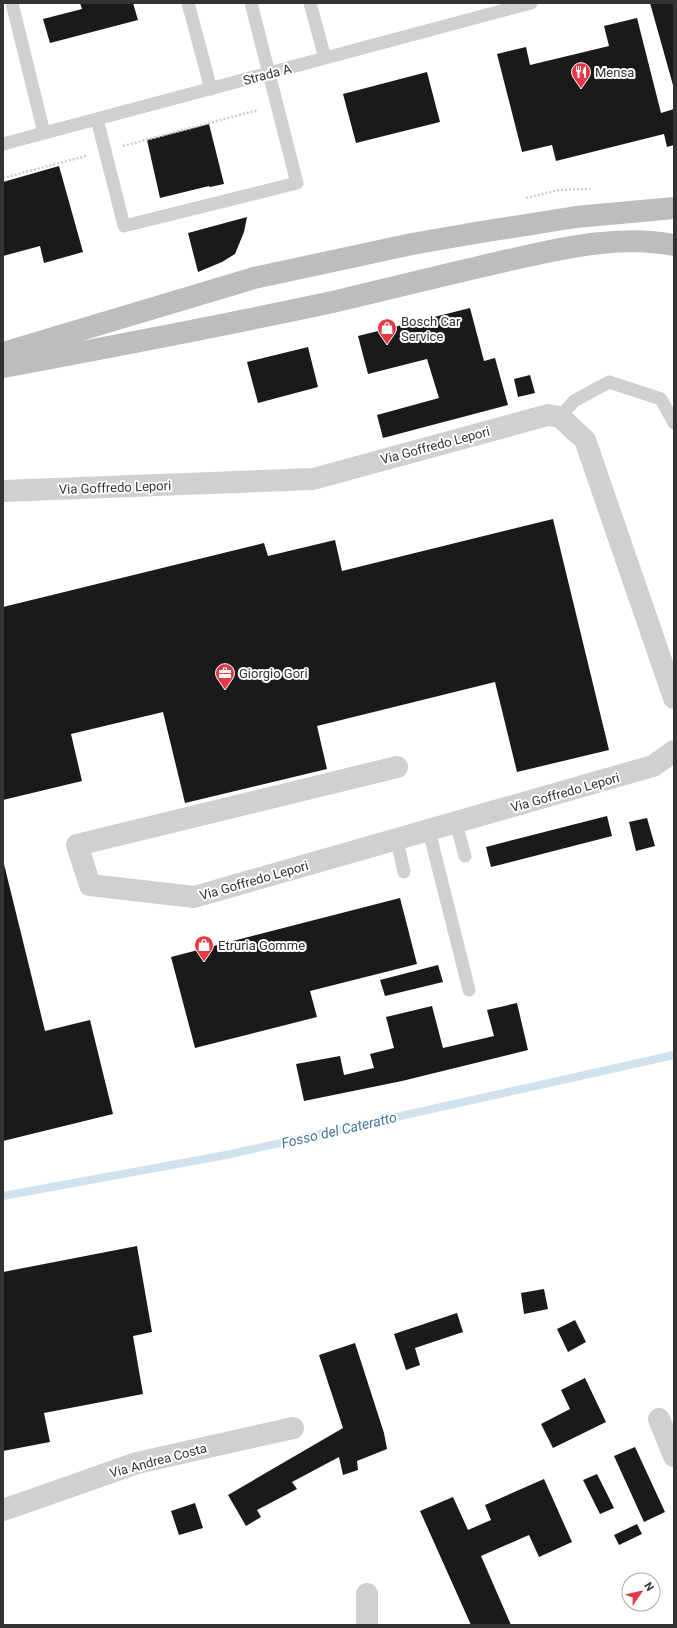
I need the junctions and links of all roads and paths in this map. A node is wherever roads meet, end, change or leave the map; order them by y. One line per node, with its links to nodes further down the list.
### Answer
1 (12, 3): 11 (lane)
2 (188, 3): 8 (lane)
3 (251, 3): 7 (lane)
4 (310, 3): 6 (lane)
5 (531, 3): 6 (lane, Strada A)
6 (325, 58): 7 (lane, Strada A)
7 (270, 73): 8 (lane, Strada A); 9 (lane)
8 (211, 88): 10 (lane, Strada A)
9 (278, 105): 13 (path); 13 (lane)
10 (97, 119): 11 (lane, Strada A); 13 (lane)
11 (44, 133): 12 (lane, Strada A)
12 (3, 144)
13 (105, 151): 14 (path)
14 (3, 178)
15 (674, 208): 17 (main road)
16 (674, 245): 18 (main road)
17 (3, 353)
18 (3, 367)
19 (560, 417): 20 (lane); 21 (street, Via Goffredo Lepori); 22 (street)
20 (674, 423)
21 (3, 491)
22 (674, 698)
23 (674, 751): 25 (street, Via Goffredo Lepori)
24 (397, 767): 27 (street, Via Goffredo Lepori)
25 (456, 823): 26 (street, Via Goffredo Lepori); 28 (lane)
26 (429, 831): 27 (street, Via Goffredo Lepori); 30 (lane)
27 (397, 840): 29 (lane)
28 (465, 856)
29 (404, 872)
30 (468, 990)
31 (658, 1419): 33 (street)
32 (293, 1428): 34 (street, Via Andrea Costa)
33 (674, 1456)
34 (3, 1510)
35 (367, 1594): 36 (street)
36 (367, 1625)

